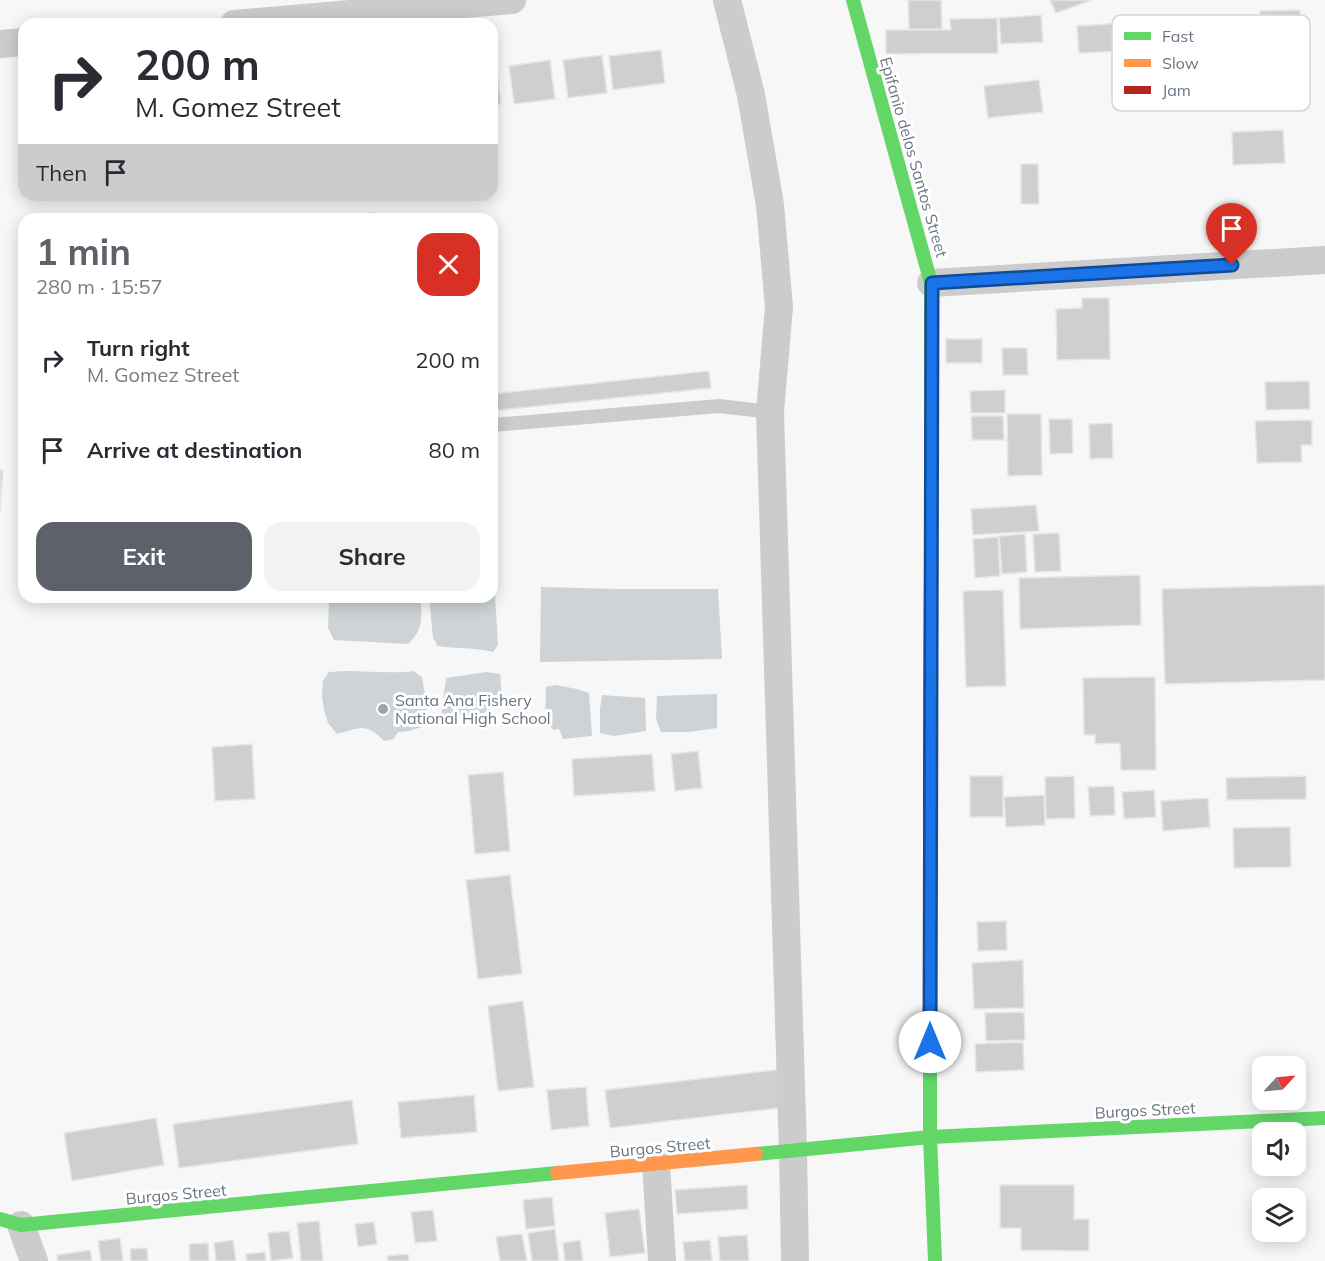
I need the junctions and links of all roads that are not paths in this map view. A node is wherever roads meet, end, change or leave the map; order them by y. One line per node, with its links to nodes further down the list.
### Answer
1 (512, 0): 4 (street)
2 (727, 0): 9 (street)
3 (853, 0): 8 (street, Epifanio delos Santos Street)
4 (304, 18)
5 (18, 42): 6 (street)
6 (0, 44)
7 (1325, 260): 8 (street)
8 (932, 283): 12 (street, Epifanio delos Santos Street)
9 (770, 412): 10 (lane); 13 (street)
10 (498, 424)
11 (1325, 1118): 12 (street, Burgos Street)
12 (930, 1137): 13 (street, Burgos Street); 19 (street, Epifanio delos Santos Street)
13 (793, 1151): 14 (street, Burgos Street); 18 (street)
14 (656, 1164): 15 (street, Burgos Street); 17 (street)
15 (11, 1222): 16 (street)
16 (34, 1261)
17 (662, 1261)
18 (795, 1261)
19 (935, 1261)

